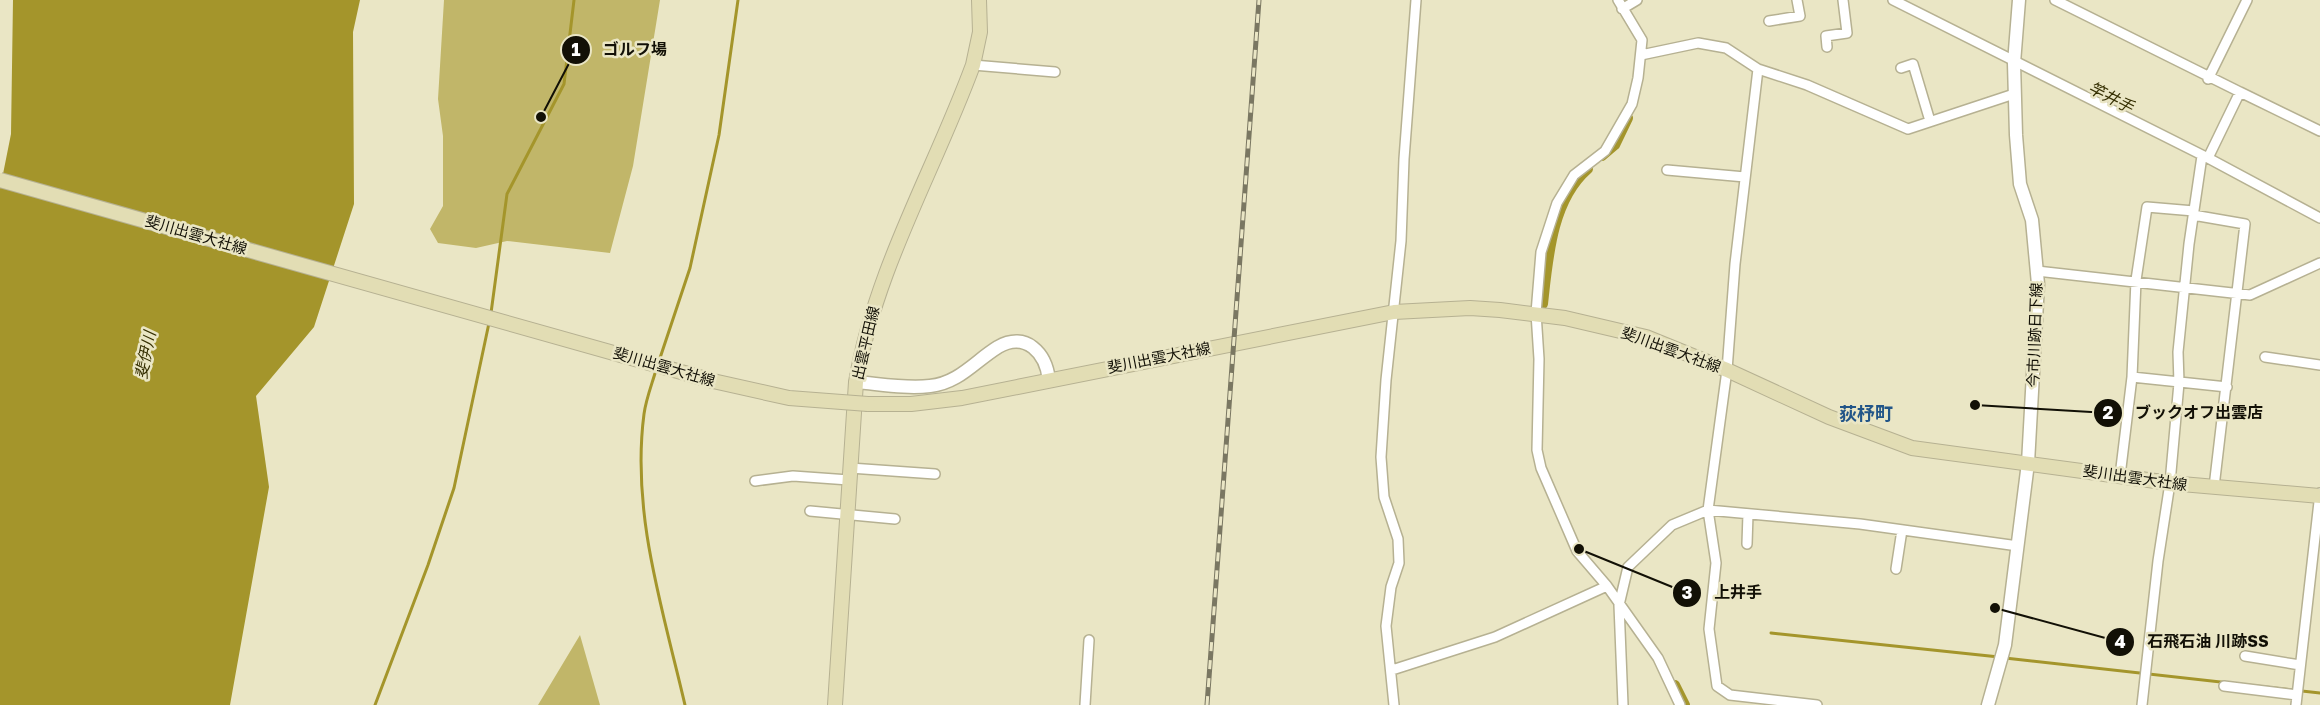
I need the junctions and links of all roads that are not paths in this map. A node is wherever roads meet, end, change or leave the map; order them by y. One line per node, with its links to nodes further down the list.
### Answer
1 (979, 0): 15 (main road, 出雲平田線)
2 (1416, 0): 35 (street)
3 (1637, 0): 10 (street)
4 (1797, 0): 11 (street)
5 (1843, 0): 12 (street)
6 (1893, 0): 14 (street)
7 (2019, 0): 14 (street, 今市川跡日下線)
8 (2055, 0): 19 (street)
9 (2247, 0): 19 (street)
10 (1620, 4): 13 (street)
11 (1769, 21)
12 (1827, 47)
13 (1641, 55): 17 (street); 36 (street)
14 (2014, 63): 21 (street, 今市川跡日下線); 24 (street)
15 (973, 65): 18 (street); 42 (main road, 出雲平田線)
16 (1901, 68): 22 (street)
17 (1758, 69): 22 (street); 26 (street)
18 (1055, 72)
19 (2208, 79): 20 (street)
20 (2240, 92): 23 (street); 24 (street)
21 (2014, 94): 22 (street); 31 (street, 今市川跡日下線)
22 (1930, 121)
23 (2320, 131)
24 (2205, 157): 28 (street); 29 (street)
25 (1667, 170): 26 (street)
26 (1745, 177): 39 (street)
27 (0, 180): 41 (main road, 斐川出雲大社線, bridge)
28 (2194, 213): 32 (street); 33 (street); 34 (street)
29 (2320, 218)
30 (2320, 263): 34 (street)
31 (2037, 271): 32 (street); 45 (street, 今市川跡日下線)
32 (2136, 280): 33 (street); 40 (street)
33 (2186, 287): 34 (street); 43 (street)
34 (2236, 294): 44 (street)
35 (1394, 312): 36 (main road, 斐川出雲大社線); 41 (main road, 斐川出雲大社線); 68 (street)
36 (1536, 313): 39 (main road, 斐川出雲大社線); 63 (street)
37 (2265, 357): 38 (street)
38 (2320, 365)
39 (1727, 370): 45 (main road, 斐川出雲大社線); 54 (street)
40 (2132, 377): 43 (street); 48 (street)
41 (1049, 380): 42 (street)
42 (856, 382): 46 (main road, 出雲平田線)
43 (2178, 383): 44 (street); 50 (street)
44 (2227, 387): 51 (street)
45 (2028, 463): 48 (main road, 斐川出雲大社線); 61 (street, 今市川跡日下線)
46 (849, 474): 47 (street); 49 (street); 56 (main road, 出雲平田線)
47 (935, 474)
48 (2120, 476): 50 (main road, 斐川出雲大社線)
49 (755, 481)
50 (2170, 483): 51 (main road, 斐川出雲大社線); 78 (street)
51 (2214, 487): 53 (main road, 斐川出雲大社線)
52 (2320, 489): 53 (street)
53 (2320, 496): 67 (street)
54 (1708, 510): 57 (street); 64 (street); 76 (street)
55 (810, 511): 56 (street)
56 (847, 514): 58 (street); 71 (main road, 出雲平田線)
57 (1748, 514): 59 (street); 60 (street)
58 (895, 519)
59 (1902, 530): 61 (street); 62 (street)
60 (1747, 544)
61 (2018, 546): 77 (street, 今市川跡日下線)
62 (1896, 569)
63 (1607, 586): 64 (street); 68 (street)
64 (1619, 605): 74 (street); 75 (street)
65 (1089, 640): 72 (street)
66 (2246, 656): 67 (street)
67 (2300, 664): 70 (street)
68 (1392, 670): 73 (street)
69 (2224, 686): 70 (street)
70 (2296, 700)
71 (835, 705)
72 (1085, 705)
73 (1394, 705)
74 (1623, 705)
75 (1680, 705)
76 (1817, 705)
77 (1988, 705)
78 (2142, 705)

